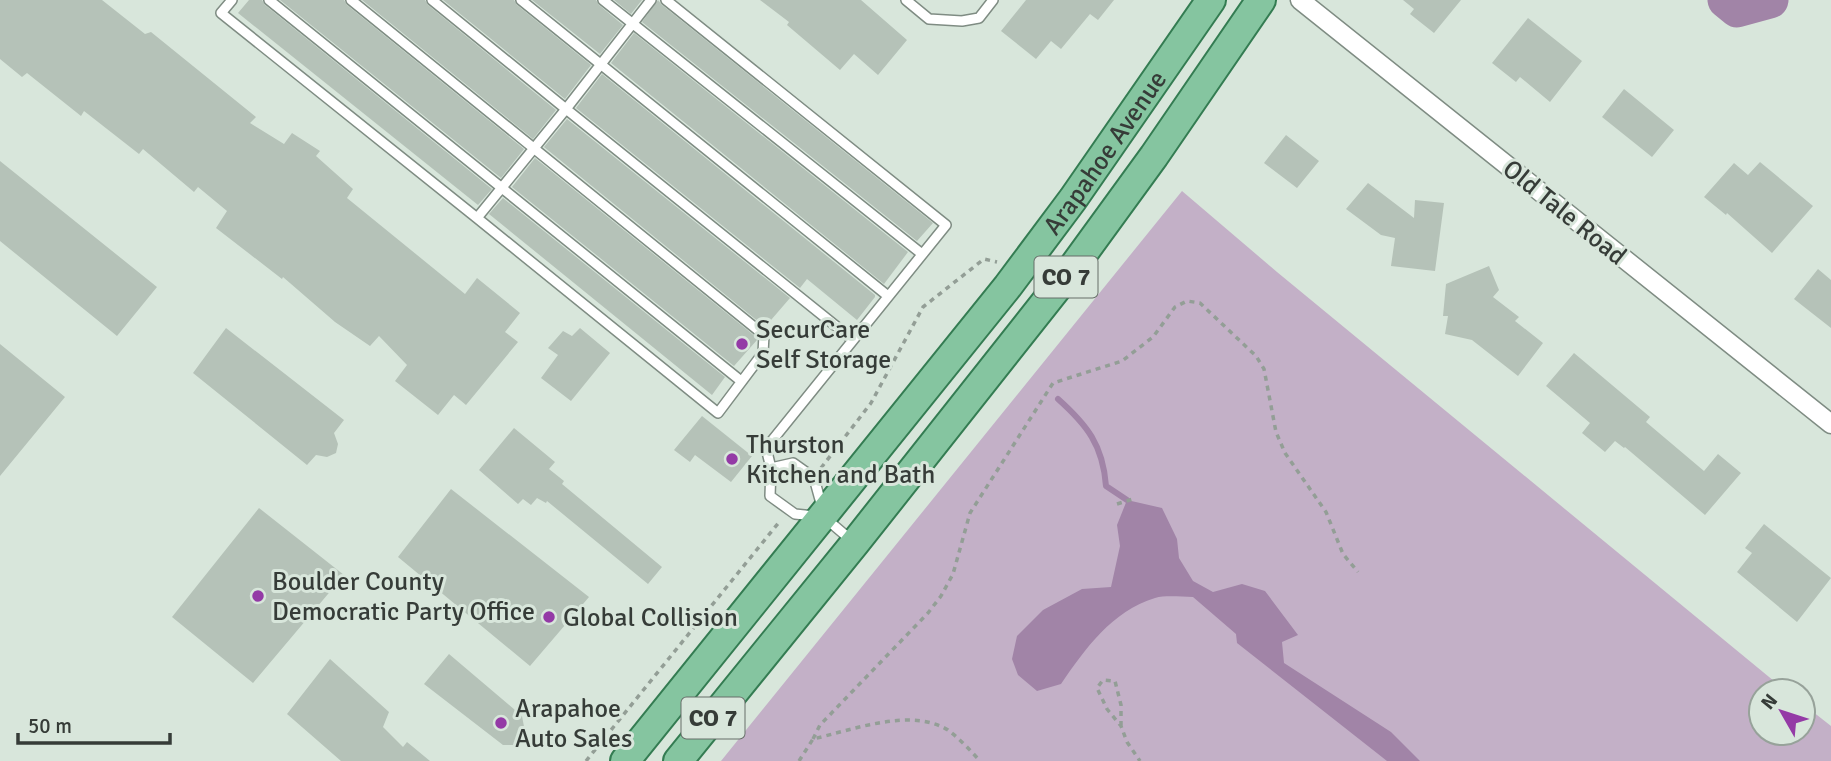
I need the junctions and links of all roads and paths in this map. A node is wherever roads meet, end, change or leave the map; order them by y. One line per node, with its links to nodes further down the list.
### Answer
1 (232, 0): 19 (lane)
2 (269, 0): 18 (lane)
3 (351, 0): 17 (lane)
4 (432, 0): 16 (lane)
5 (521, 0): 15 (lane)
6 (603, 0): 14 (lane)
7 (651, 0): 14 (lane)
8 (666, 0): 20 (lane)
9 (906, 0): 10 (lane)
10 (993, 0)
11 (1211, 0): 28 (main road, Arapahoe Avenue / CO 7)
12 (1261, 0): 29 (main road, Arapahoe Avenue / CO 7)
13 (1300, 0): 24 (street, Old Tale Road)
14 (633, 24): 15 (lane); 20 (lane)
15 (601, 64): 16 (lane); 21 (lane)
16 (566, 109): 17 (lane); 22 (lane)
17 (534, 148): 18 (lane); 23 (lane)
18 (502, 188): 19 (lane); 23 (lane)
19 (477, 218): 23 (lane)
20 (922, 254): 21 (lane)
21 (888, 296): 22 (lane)
22 (852, 339): 25 (lane)
23 (741, 381)
24 (1831, 424)
25 (771, 468): 28 (lane); 28 (lane)
26 (1133, 499): 27 (path)
27 (1117, 504)
28 (824, 517): 29 (lane); 33 (main road, Arapahoe Avenue / CO 7)
29 (855, 543): 34 (main road, Arapahoe Avenue / CO 7)
30 (1359, 572): 32 (path)
31 (1121, 726): 31 (path); 37 (path)
32 (813, 739): 35 (path); 36 (path)
33 (625, 761)
34 (678, 761)
35 (799, 761)
36 (980, 761)
37 (1140, 761)

